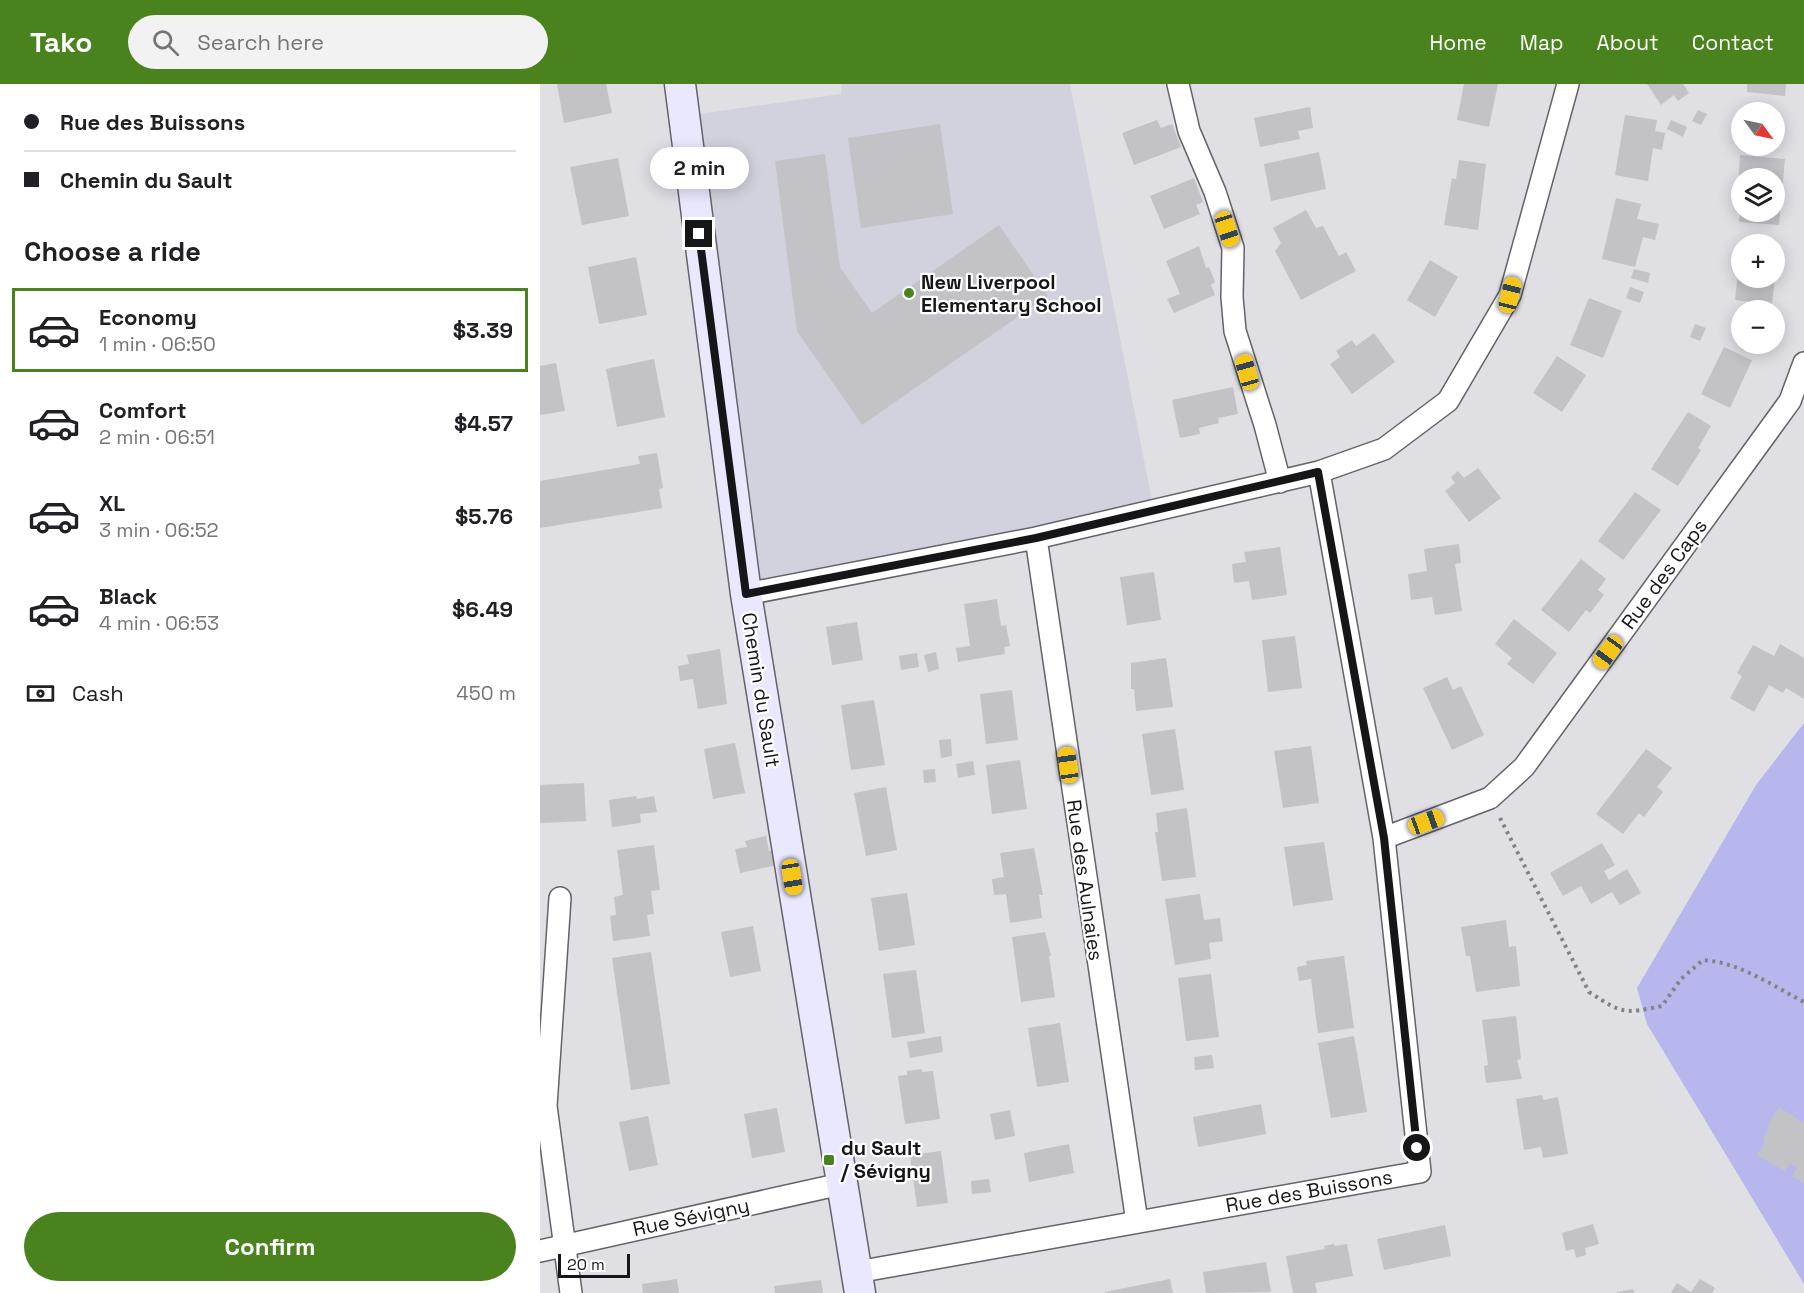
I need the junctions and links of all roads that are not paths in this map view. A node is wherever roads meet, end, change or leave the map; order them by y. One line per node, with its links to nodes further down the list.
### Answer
1 (680, 84): 8 (street, Chemin du Sault)
2 (1178, 84): 6 (street)
3 (1568, 84): 5 (street)
4 (1804, 363): 9 (street, Rue des Caps)
5 (1318, 472): 6 (street); 9 (street, Rue des Buissons)
6 (1280, 482): 7 (street)
7 (1036, 538): 8 (street); 12 (street, Rue des Aulnaies)
8 (746, 594): 11 (street, Chemin du Sault)
9 (1384, 838): 12 (street, Rue des Buissons)
10 (560, 898): 13 (street)
11 (842, 1184): 13 (street, Rue Sévigny); 15 (street, Chemin du Sault)
12 (1137, 1222): 15 (street, Rue des Buissons)
13 (565, 1245): 14 (street, Rue Sévigny); 16 (street)
14 (540, 1251)
15 (859, 1282)
16 (570, 1293)

